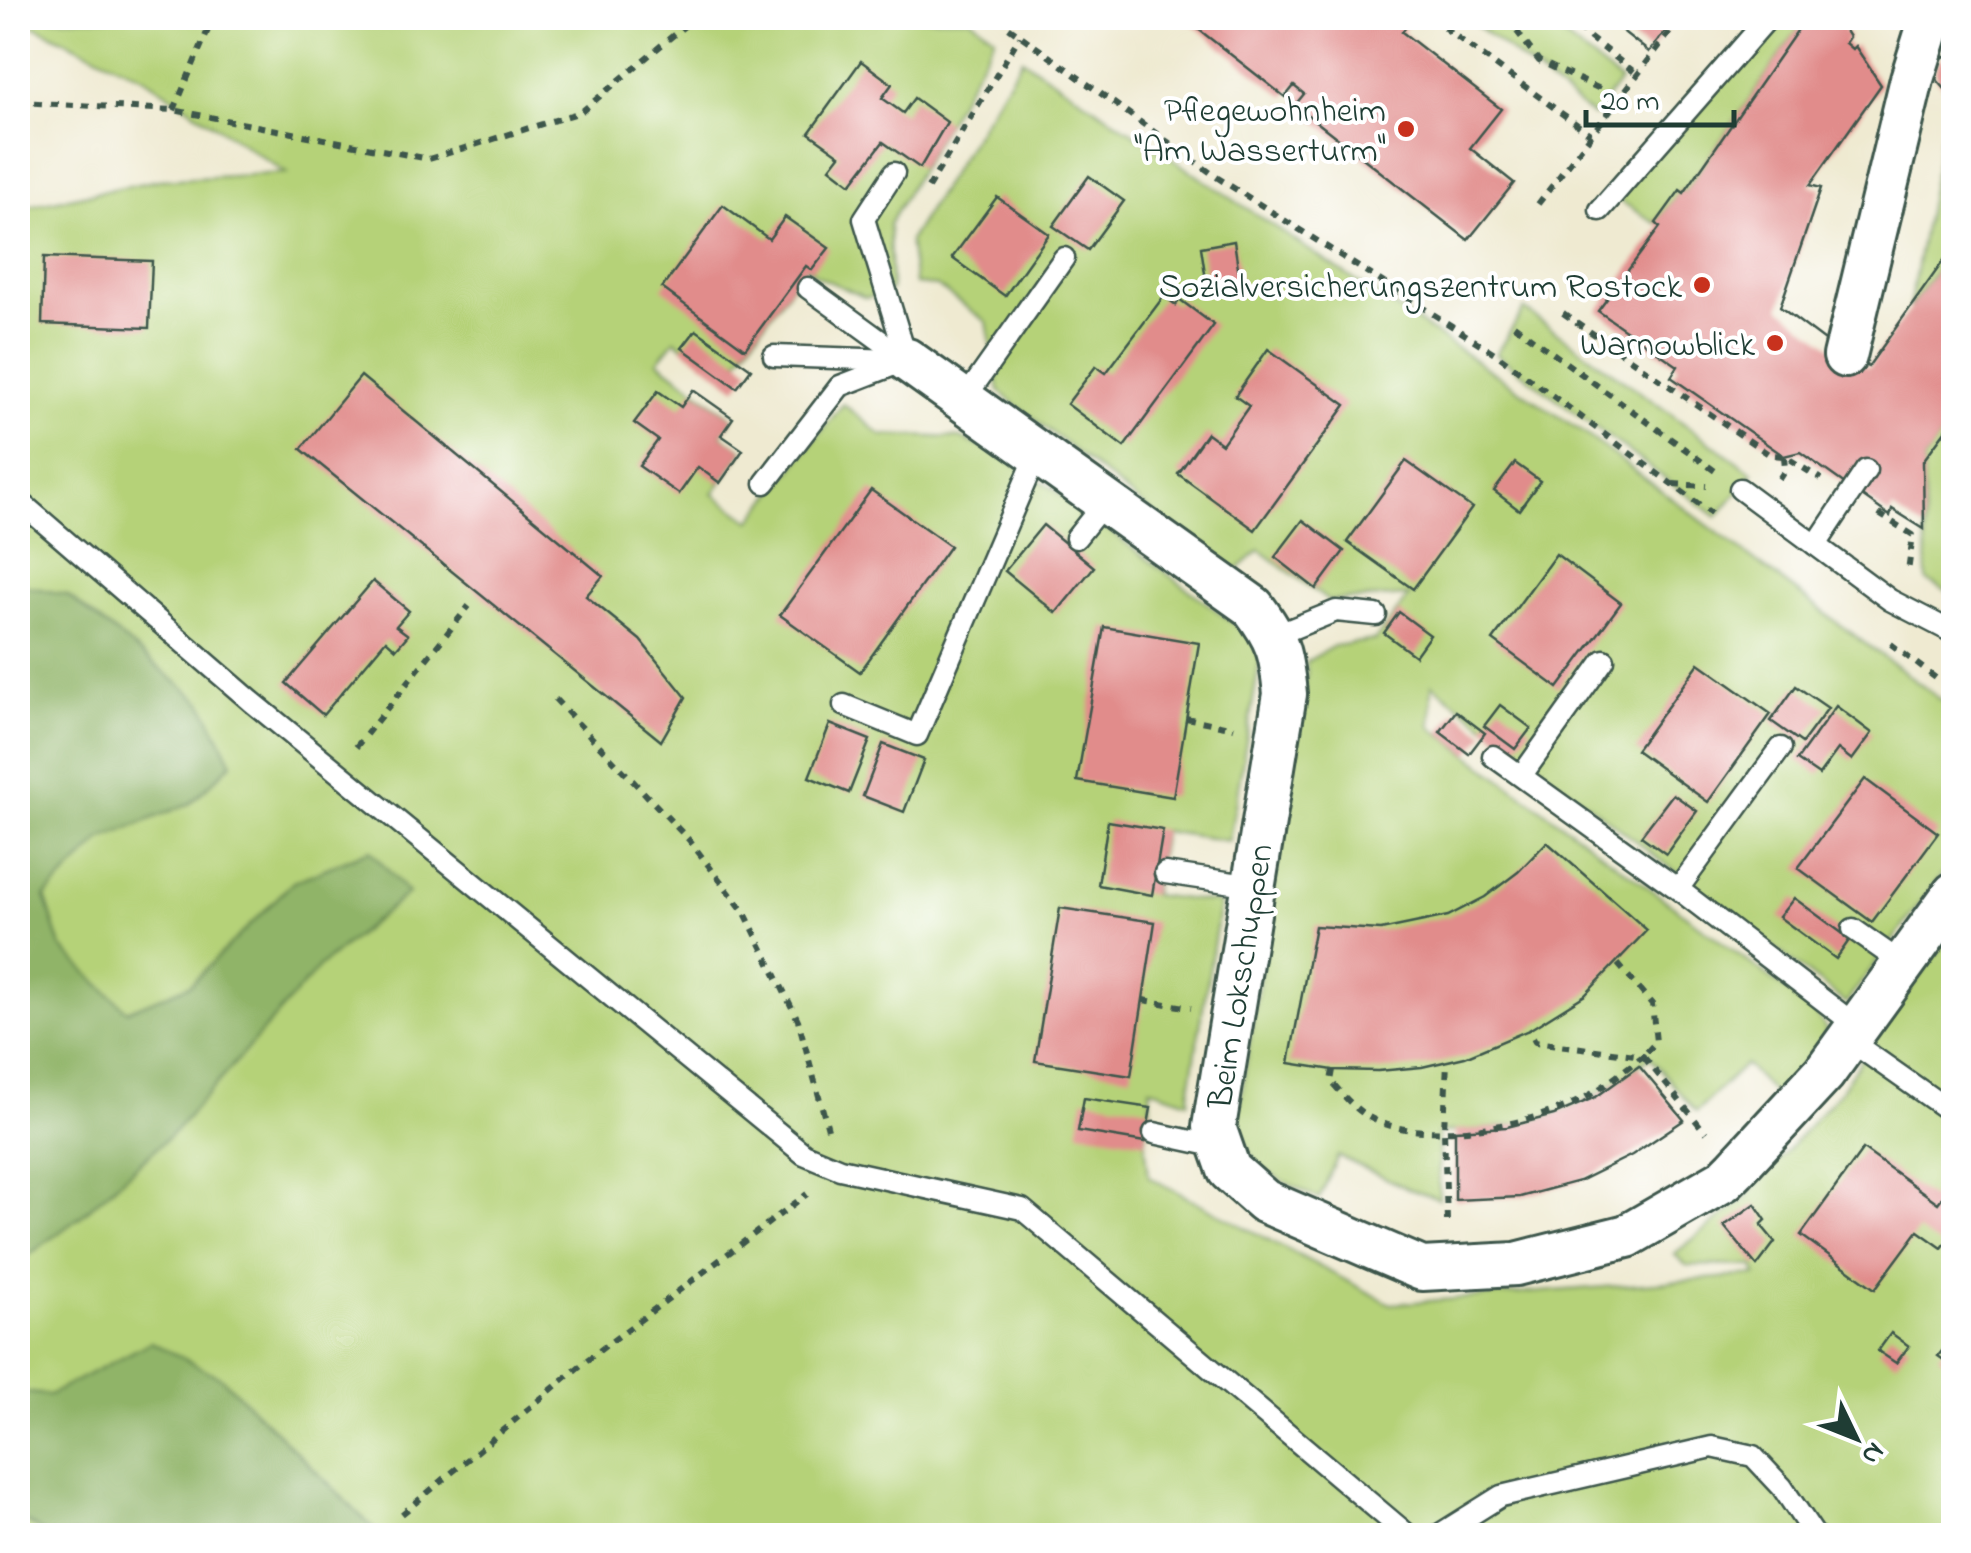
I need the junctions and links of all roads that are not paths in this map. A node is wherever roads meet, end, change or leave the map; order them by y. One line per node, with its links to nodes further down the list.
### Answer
1 (1768, 18): 4 (lane)
2 (1931, 18): 8 (street)
3 (894, 173): 9 (lane)
4 (1600, 210)
5 (1064, 258): 10 (lane)
6 (808, 288): 9 (lane)
7 (774, 356): 9 (lane)
8 (1845, 356)
9 (907, 360): 10 (street, Beim Lokschuppen); 13 (lane)
10 (963, 400): 11 (street, Beim Lokschuppen)
11 (1036, 454): 16 (street, Beim Lokschuppen); 23 (lane)
12 (1866, 470): 18 (lane)
13 (765, 483)
14 (1740, 489): 18 (lane)
15 (18, 500): 37 (lane)
16 (1105, 502): 17 (lane); 21 (street, Beim Lokschuppen)
17 (1076, 538)
18 (1816, 544): 20 (lane)
19 (1376, 616): 21 (lane)
20 (1954, 633)
21 (1274, 636): 28 (street, Beim Lokschuppen)
22 (1604, 660): 26 (lane)
23 (844, 705)
24 (1781, 748): 29 (lane)
25 (1494, 756): 26 (lane)
26 (1522, 776): 29 (lane)
27 (1165, 872): 28 (lane)
28 (1254, 886): 36 (street, Beim Lokschuppen)
29 (1678, 890): 33 (lane)
30 (1954, 894): 32 (street, Beim Lokschuppen)
31 (1853, 929): 32 (lane)
32 (1903, 964): 33 (street, Beim Lokschuppen)
33 (1854, 1034): 34 (lane); 36 (street, Beim Lokschuppen)
34 (1954, 1114)
35 (1154, 1133): 36 (lane)
36 (1219, 1147)
37 (1409, 1536)
38 (1437, 1536): 39 (lane)
39 (1814, 1536)

